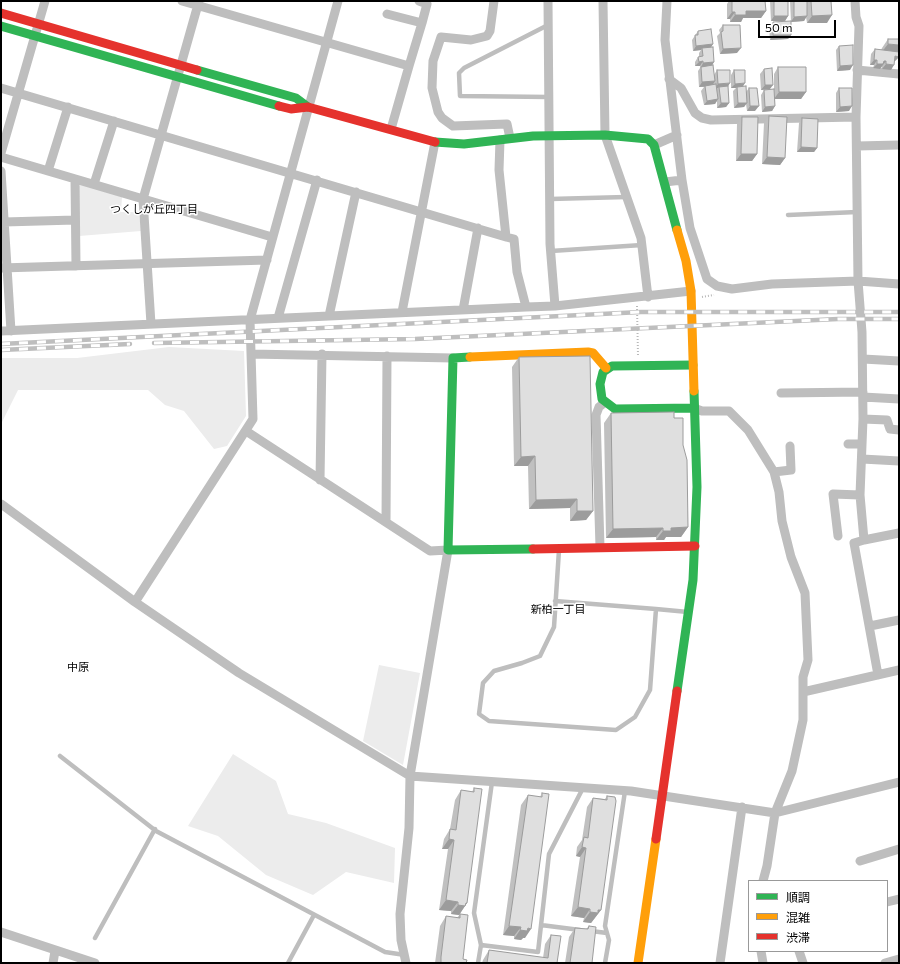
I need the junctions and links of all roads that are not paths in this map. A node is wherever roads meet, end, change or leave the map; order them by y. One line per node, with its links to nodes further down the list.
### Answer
1 (45, 1): 14 (street)
2 (182, 1): 10 (street)
3 (338, 1): 18 (street)
4 (419, 1): 13 (street)
5 (494, 1): 37 (street)
6 (548, 1): 15 (street)
7 (603, 1): 35 (street)
8 (667, 1): 24 (street)
9 (855, 1): 21 (street)
10 (198, 3): 18 (street); 19 (street)
11 (1, 14): 14 (street)
12 (387, 14): 13 (street)
13 (422, 23): 20 (street)
14 (38, 24): 17 (street); 19 (street)
15 (548, 25): 27 (street); 27 (lane)
16 (1, 26): 17 (street)
17 (35, 36): 23 (street); 26 (street)
18 (326, 43): 20 (street); 29 (street)
19 (180, 65): 23 (street); 29 (street)
20 (409, 66): 32 (street)
21 (857, 70): 22 (street); 30 (street)
22 (899, 74)
23 (177, 78): 29 (street); 33 (street)
24 (669, 79): 30 (street); 36 (street)
25 (1, 88): 26 (street)
26 (18, 93): 28 (street); 43 (street)
27 (549, 96): 34 (street)
28 (68, 107): 31 (street); 46 (street)
29 (308, 107): 32 (street); 47 (street)
30 (856, 117): 42 (street)
31 (114, 121): 33 (street); 52 (street)
32 (391, 129): 39 (street)
33 (161, 135): 47 (street); 55 (street)
34 (551, 135): 35 (street); 37 (street); 56 (street)
35 (605, 135): 40 (street); 54 (street)
36 (677, 135): 40 (street); 50 (street)
37 (510, 138): 38 (street)
38 (500, 140): 39 (street); 63 (street)
39 (435, 142): 57 (street)
40 (654, 145): 51 (street)
41 (899, 145): 42 (street)
42 (857, 146): 58 (street)
43 (1, 153)
44 (1, 156): 46 (street)
45 (1, 171): 61 (street)
46 (48, 171): 48 (street)
47 (290, 172): 49 (street); 64 (street)
48 (75, 178): 52 (street); 60 (street)
49 (317, 180): 53 (street); 80 (street)
50 (682, 180): 51 (street); 71 (street)
51 (665, 182): 73 (street)
52 (94, 184): 55 (street)
53 (356, 192): 57 (street); 79 (street)
54 (626, 196): 56 (lane); 65 (street)
55 (143, 199): 64 (street); 68 (street)
56 (550, 199): 66 (street)
57 (422, 212): 62 (street); 78 (street)
58 (857, 212): 59 (lane); 71 (street)
59 (788, 215)
60 (75, 220): 61 (street); 69 (street)
61 (4, 222): 70 (street)
62 (478, 228): 63 (street); 77 (street)
63 (506, 236): 76 (street)
64 (272, 237): 67 (street)
65 (642, 245): 66 (lane); 74 (street)
66 (551, 251): 75 (street)
67 (266, 260): 68 (street); 81 (street)
68 (147, 264): 69 (street); 82 (street)
69 (76, 266): 70 (street)
70 (4, 268): 83 (street)
71 (858, 281): 72 (street); 89 (street)
72 (899, 284)
73 (691, 292): 74 (street); 91 (street)
74 (648, 296): 75 (street)
75 (555, 306): 76 (street)
76 (526, 307): 77 (street)
77 (463, 310): 78 (street)
78 (402, 312): 79 (street)
79 (329, 316): 80 (street)
80 (278, 318): 81 (street)
81 (250, 320): 82 (street); 85 (street)
82 (151, 324): 83 (street)
83 (11, 331): 84 (street)
84 (1, 332)
85 (251, 354): 86 (street); 100 (street)
86 (322, 354): 87 (street); 107 (street)
87 (387, 356): 88 (street); 110 (street)
88 (453, 358): 92 (street); 117 (street)
89 (863, 359): 90 (street); 94 (street)
90 (899, 361)
91 (693, 365): 92 (street); 97 (street)
92 (606, 368): 96 (street)
93 (781, 393): 94 (street)
94 (863, 395): 95 (street); 98 (street)
95 (899, 399)
96 (604, 403): 97 (street); 115 (street)
97 (694, 408): 106 (street); 114 (street)
98 (863, 419): 99 (street); 102 (street)
99 (899, 430)
100 (246, 431): 107 (street); 119 (street)
101 (848, 444): 102 (street)
102 (862, 444): 104 (street)
103 (790, 446): 106 (street)
104 (862, 459): 105 (street); 108 (street)
105 (899, 461)
106 (774, 472): 126 (street)
107 (320, 480): 110 (street)
108 (860, 495): 112 (street); 113 (street)
109 (1, 504): 119 (street)
110 (386, 522): 117 (street)
111 (899, 533): 113 (street)
112 (838, 536)
113 (864, 540): 123 (street)
114 (695, 546): 115 (street); 121 (street)
115 (600, 547): 116 (street)
116 (559, 548): 117 (street); 118 (lane)
117 (448, 550): 128 (street)
118 (555, 601): 120 (lane); 120 (lane)
119 (135, 602): 128 (street)
120 (656, 609): 121 (lane)
121 (689, 612): 133 (street)
122 (899, 620): 123 (street)
123 (870, 626): 125 (street)
124 (899, 670): 125 (street)
125 (878, 675): 126 (street)
126 (803, 692): 135 (street)
127 (60, 756): 136 (lane)
128 (410, 776): 129 (street); 151 (street)
129 (492, 782): 131 (street); 147 (lane)
130 (899, 782): 135 (street)
131 (584, 788): 132 (street); 143 (lane)
132 (625, 791): 133 (street); 145 (lane)
133 (663, 796): 134 (street); 158 (street)
134 (742, 807): 135 (street); 159 (street)
135 (775, 812): 139 (street)
136 (155, 830): 142 (lane); 146 (lane)
137 (899, 849): 138 (street)
138 (860, 861)
139 (763, 880)
140 (899, 899): 141 (street)
141 (888, 902)
142 (314, 915): 151 (lane); 155 (lane)
143 (541, 925): 145 (lane); 147 (lane)
144 (1, 932): 148 (street)
145 (607, 933): 157 (lane)
146 (95, 938)
147 (481, 945): 156 (lane)
148 (55, 951): 153 (street); 154 (street)
149 (761, 952): 160 (street)
150 (799, 952): 161 (street)
151 (405, 959)
152 (899, 959): 162 (street)
153 (53, 963)
154 (95, 963)
155 (288, 963)
156 (478, 963)
157 (605, 963)
158 (638, 963)
159 (720, 963)
160 (763, 963)
161 (803, 963)
162 (885, 963)

